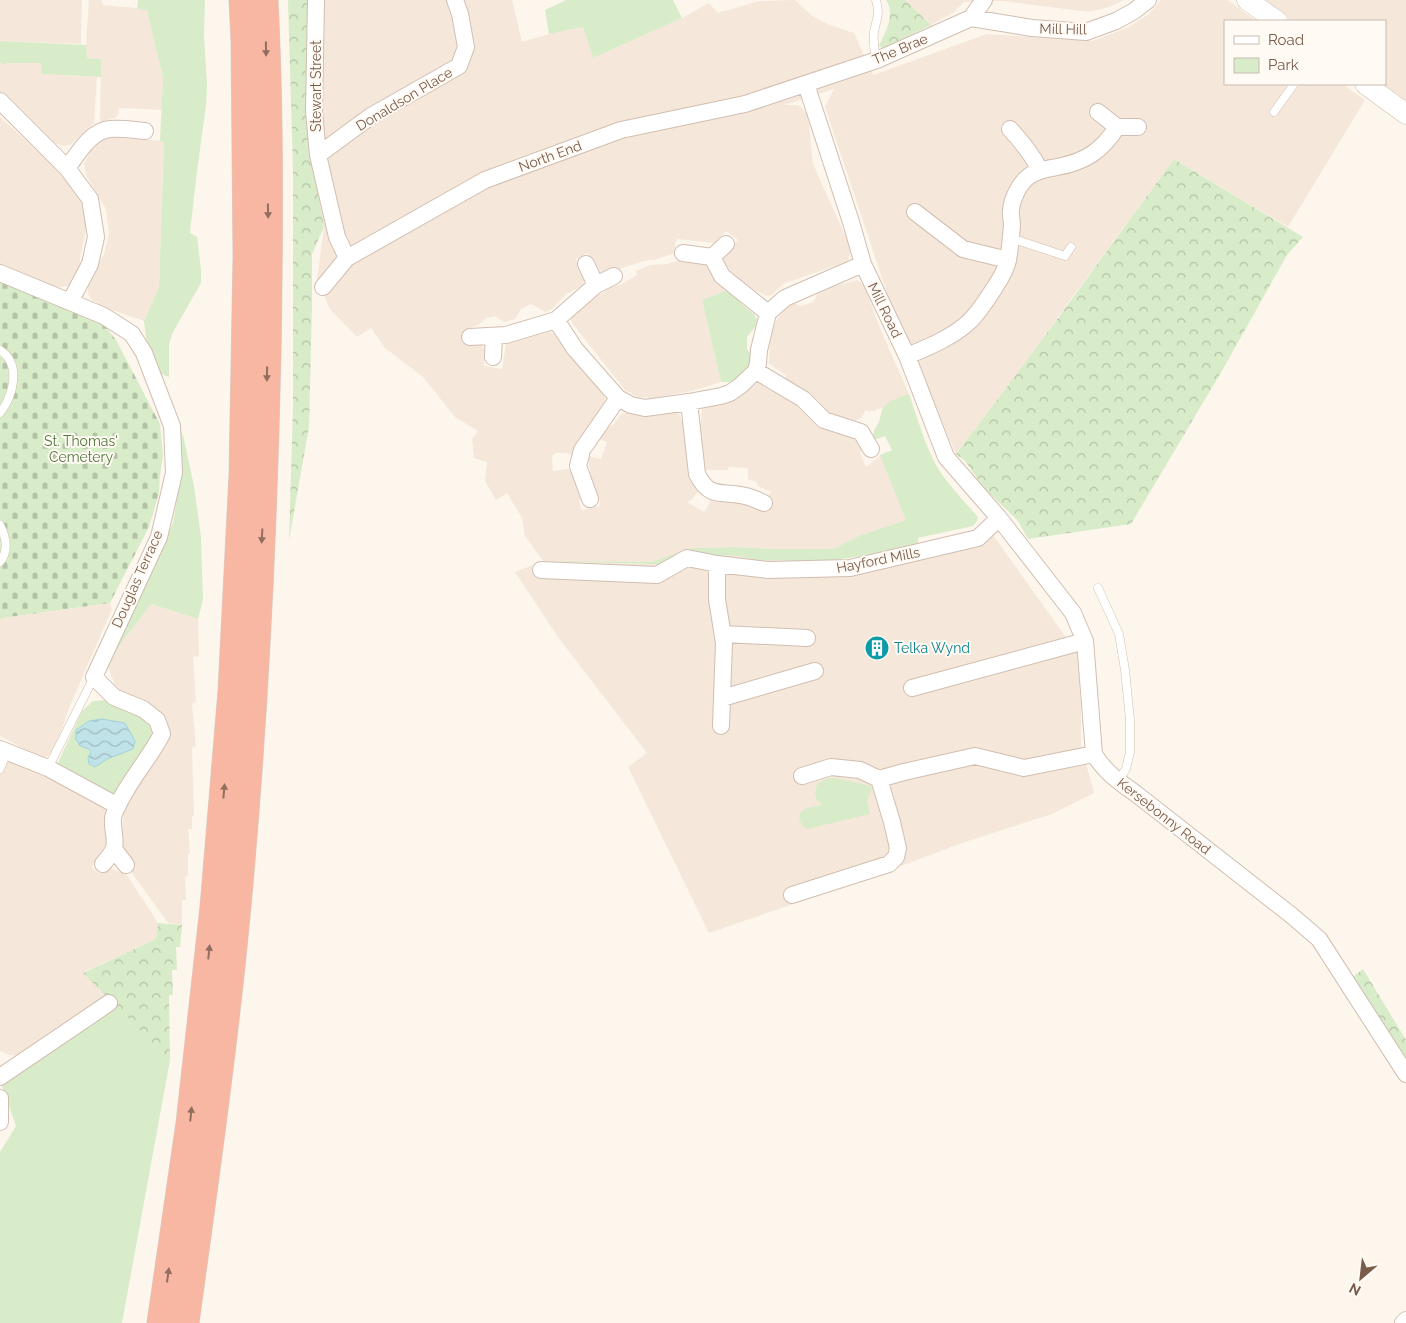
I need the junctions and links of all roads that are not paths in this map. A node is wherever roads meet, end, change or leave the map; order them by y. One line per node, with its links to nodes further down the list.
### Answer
1 (243, 0): 87 (highway, one-way to 1)
2 (264, 0): 88 (highway, one-way to 88)
3 (316, 0): 23 (street, Stewart Street)
4 (455, 0): 23 (street, Donaldson Place)
5 (876, 0): 11 (lane)
6 (984, 0): 9 (street)
7 (1148, 0): 9 (street, Mill Hill)
8 (1247, 0): 10 (street)
9 (971, 18): 11 (street, The Brae)
10 (1276, 20)
11 (877, 60): 12 (street, The Brae)
12 (806, 84): 32 (street, North End); 35 (street, Mill Road)
13 (1293, 85): 17 (lane)
14 (1366, 85): 18 (street)
15 (0, 101): 24 (street)
16 (1098, 112): 19 (street)
17 (1274, 112)
18 (1406, 114)
19 (1117, 126): 20 (street); 25 (street)
20 (1138, 127)
21 (1010, 129): 25 (street)
22 (145, 131): 24 (street)
23 (318, 155): 32 (street, Stewart Street)
24 (67, 168): 40 (street)
25 (1040, 170): 27 (street)
26 (915, 212): 33 (street)
27 (1010, 238): 29 (lane); 33 (street)
28 (726, 244): 31 (street)
29 (1071, 247)
30 (683, 253): 31 (street)
31 (712, 257): 41 (street)
32 (346, 258): 39 (street, North End)
33 (1008, 260): 46 (street)
34 (586, 264): 38 (street)
35 (863, 264): 41 (street); 46 (street, Mill Road)
36 (1, 276): 40 (street, Douglas Terrace)
37 (614, 276): 38 (street)
38 (596, 284): 42 (street)
39 (322, 286)
40 (70, 302): 65 (street, Douglas Terrace)
41 (768, 312): 48 (street)
42 (556, 320): 43 (street); 49 (street)
43 (494, 336): 44 (street); 47 (street)
44 (470, 337)
45 (0, 350): 51 (lane)
46 (907, 356): 55 (street, Mill Road)
47 (493, 357)
48 (756, 371): 50 (street); 52 (street)
49 (618, 398): 50 (street); 53 (street)
50 (689, 402): 54 (street)
51 (0, 413)
52 (871, 449)
53 (590, 499)
54 (764, 503)
55 (999, 518): 58 (street, Hayford Mills); 63 (street)
56 (0, 525): 57 (lane)
57 (0, 562)
58 (717, 564): 59 (street, Hayford Mills); 61 (street)
59 (541, 570)
60 (1098, 588): 75 (lane)
61 (723, 634): 62 (street); 67 (street)
62 (807, 638)
63 (1085, 641): 66 (street); 70 (street)
64 (815, 671): 67 (street)
65 (94, 677): 71 (lane, Douglas Terrace); 76 (street)
66 (912, 688)
67 (722, 698): 68 (street)
68 (721, 726)
69 (4, 750): 71 (street); 72 (lane)
70 (1094, 754): 74 (street); 75 (street, Kersebonny Road)
71 (48, 768): 76 (street)
72 (0, 769)
73 (802, 779): 74 (street)
74 (880, 779): 80 (street)
75 (1118, 782): 82 (street, Kersebonny Road)
76 (118, 806): 77 (street)
77 (114, 849): 78 (street); 79 (street)
78 (103, 864)
79 (126, 865)
80 (792, 895)
81 (109, 1003): 83 (street)
82 (1406, 1074)
83 (0, 1077)
84 (0, 1098): 85 (street)
85 (0, 1122)
86 (1406, 1320): 89 (street)
87 (161, 1323)
88 (185, 1323)
89 (1403, 1323)

